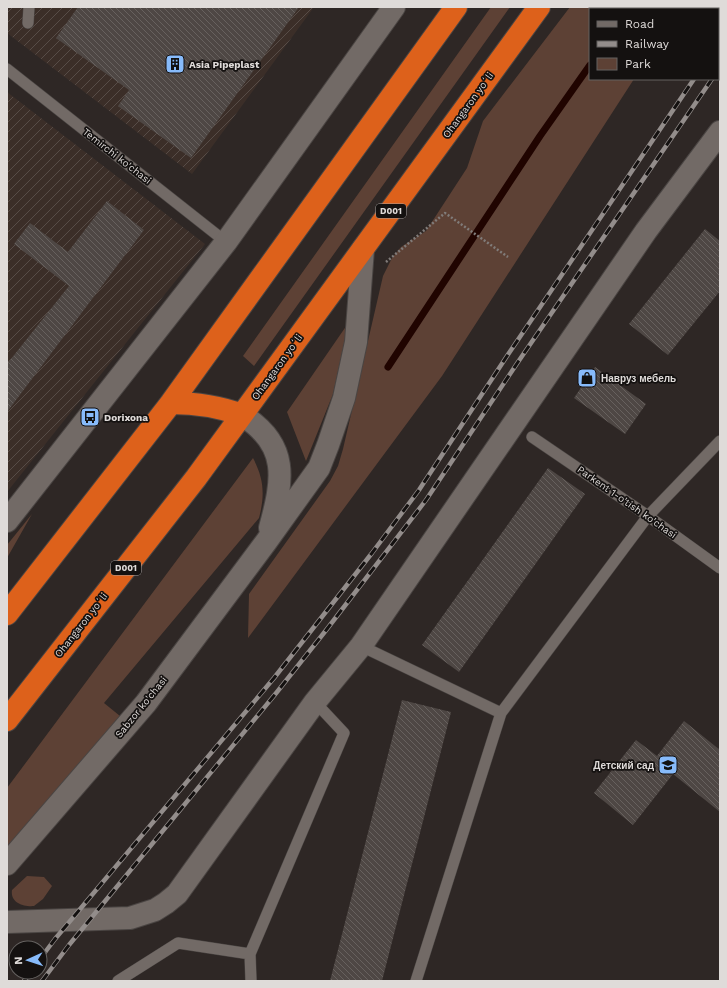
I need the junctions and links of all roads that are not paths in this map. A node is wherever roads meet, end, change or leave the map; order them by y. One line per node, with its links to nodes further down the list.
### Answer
1 (29, 7): 5 (lane)
2 (394, 7): 8 (main road)
3 (456, 7): 10 (highway)
4 (539, 7): 9 (highway, Ohangaron yoʻli / D001)
5 (28, 23)
6 (7, 69): 8 (lane, Temirchi ko'chasi)
7 (720, 132): 19 (main road)
8 (226, 242): 15 (main road)
9 (363, 249): 11 (highway, Ohangaron yoʻli / D001); 16 (main road, Sabzor ko'chasi)
10 (171, 403): 11 (highway); 18 (highway)
11 (242, 415): 16 (main road); 22 (highway, Ohangaron yoʻli / D001)
12 (532, 437): 14 (lane, Parkent 1-o'tish ko'chasi)
13 (720, 441): 14 (lane)
14 (648, 516): 17 (lane, Parkent 1-o'tish ko'chasi); 21 (lane)
15 (7, 521)
16 (266, 542): 23 (main road, Sabzor ko'chasi)
17 (720, 568)
18 (7, 614)
19 (361, 646): 20 (main road); 21 (lane)
20 (315, 702): 24 (main road); 25 (lane)
21 (501, 713): 28 (lane)
22 (7, 720)
23 (7, 864)
24 (7, 922)
25 (250, 954): 26 (lane); 27 (lane)
26 (118, 981)
27 (251, 981)
28 (416, 981)

